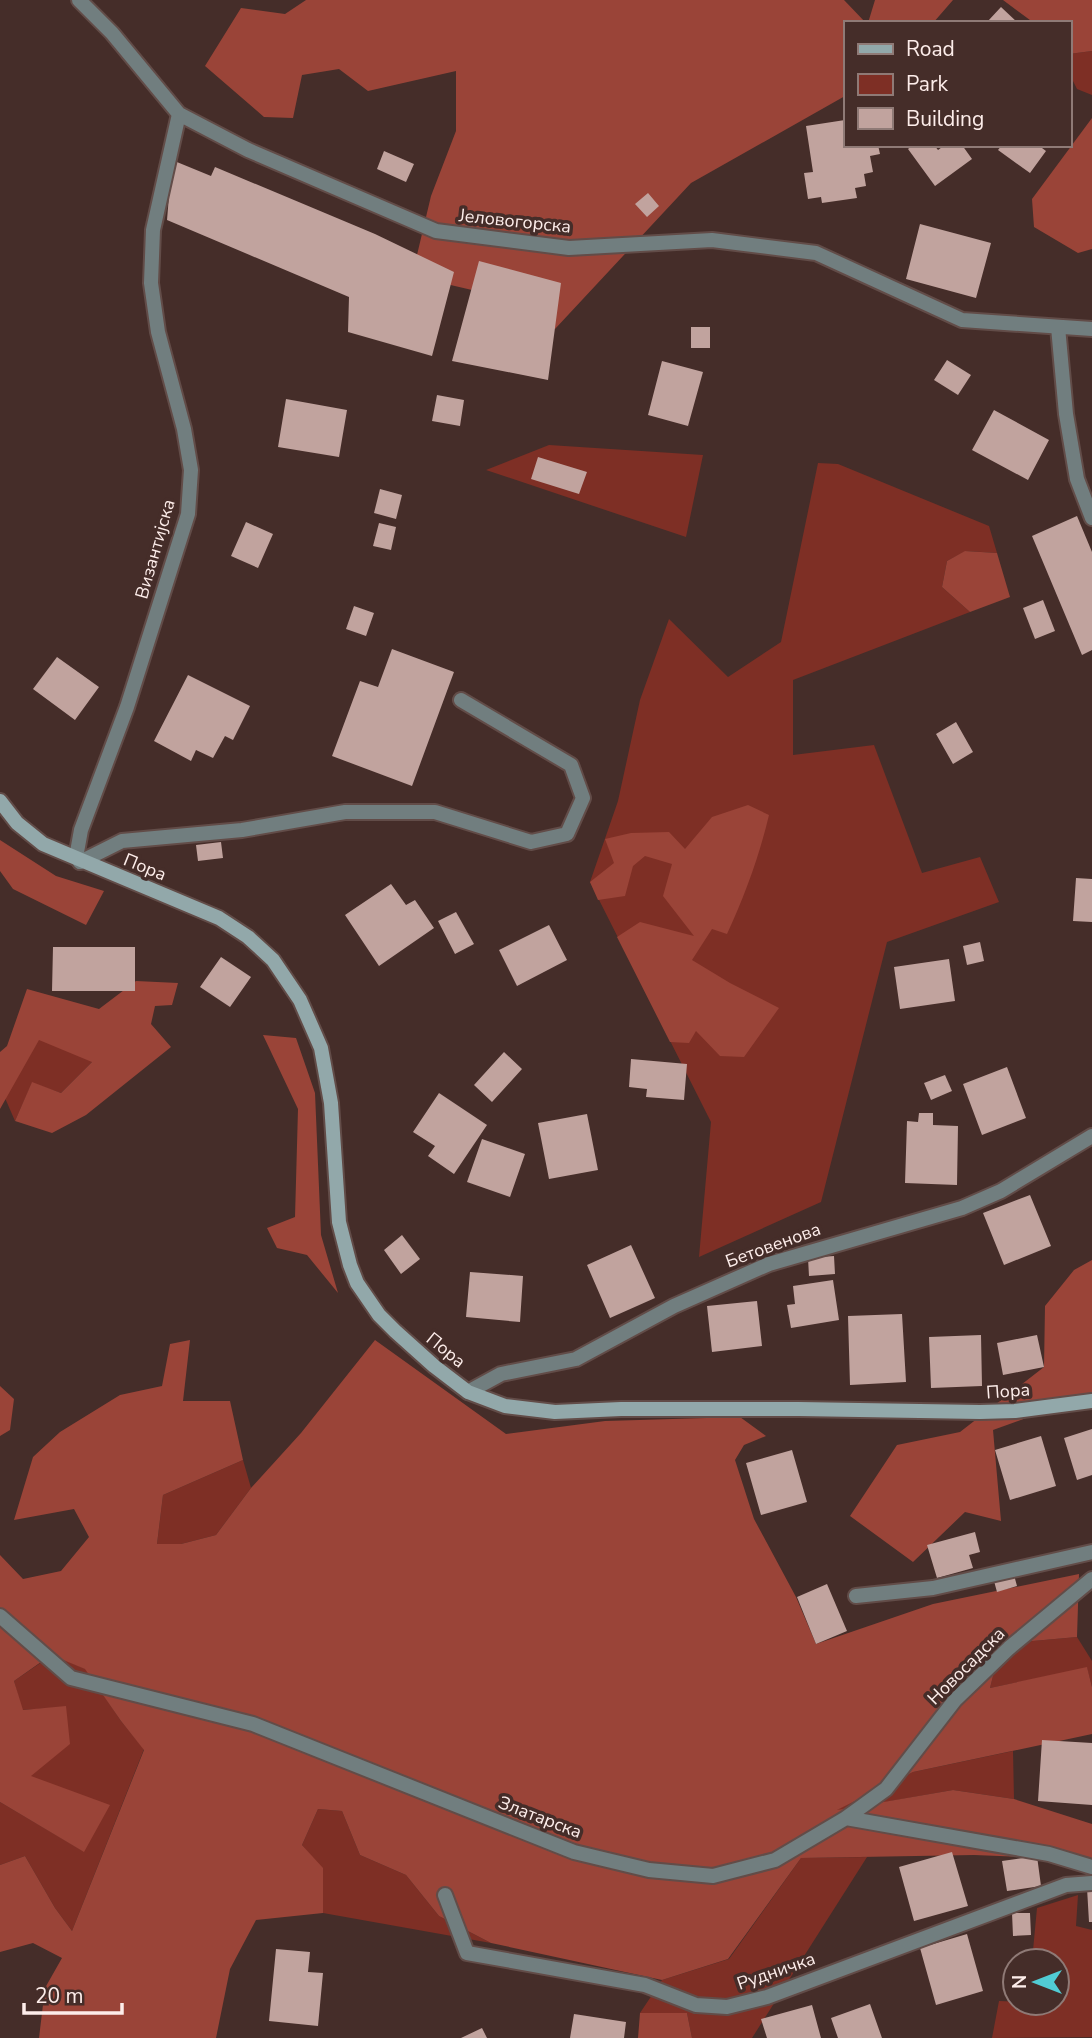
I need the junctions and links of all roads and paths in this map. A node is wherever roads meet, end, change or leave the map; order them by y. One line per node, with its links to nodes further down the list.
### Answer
1 (79, 0): 2 (street, Јеловогорска)
2 (179, 114): 3 (street, Јеловогорска); 8 (street, Византијска)
3 (1058, 327): 4 (street, Јеловогорска); 5 (street)
4 (1092, 329)
5 (1092, 518)
6 (461, 700): 8 (street)
7 (0, 801): 8 (street, Пора)
8 (80, 862): 10 (street, Пора)
9 (1092, 1136): 10 (street, Бетовенова)
10 (468, 1392): 11 (street, Пора)
11 (1092, 1401)
12 (1092, 1552): 14 (street)
13 (1092, 1578): 16 (street, Новосадска)
14 (856, 1596)
15 (0, 1616): 16 (street, Златарска)
16 (846, 1818): 17 (street)
17 (1092, 1867)
18 (1092, 1883): 19 (street, Рудничка)
19 (444, 1895)

